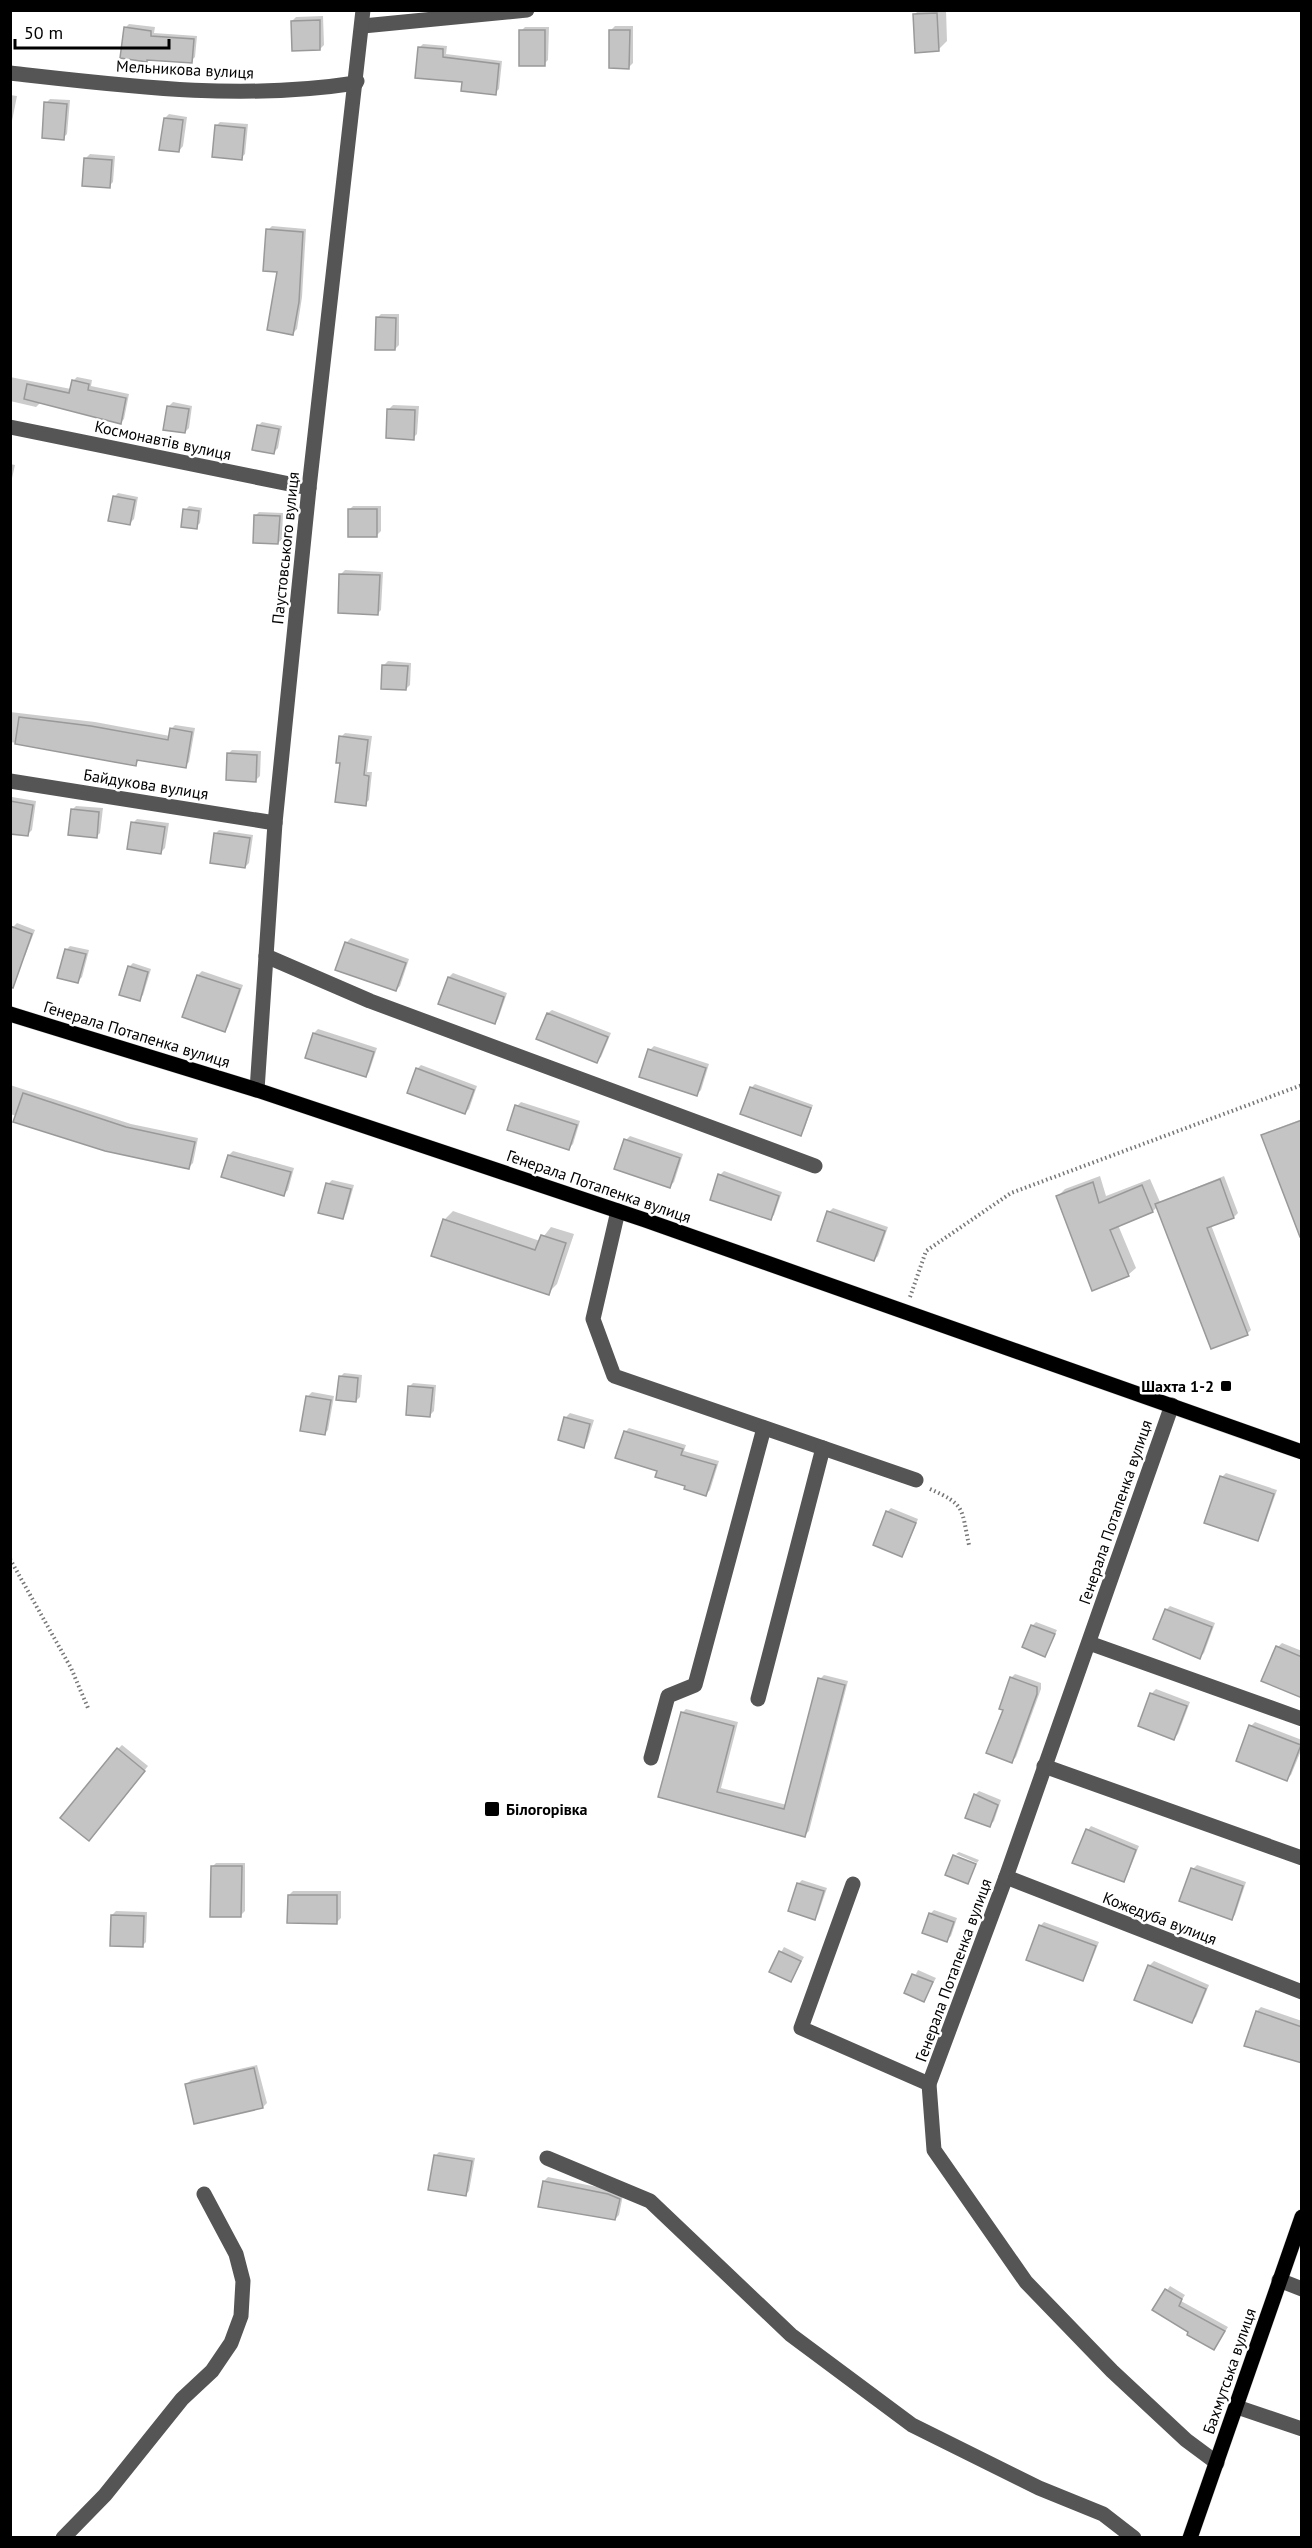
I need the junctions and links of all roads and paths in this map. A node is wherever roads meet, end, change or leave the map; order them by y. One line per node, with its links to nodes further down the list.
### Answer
1 (363, 10): 3 (street, Паустовського вулиця)
2 (527, 10): 3 (street)
3 (363, 26): 5 (street, Паустовського вулиця)
4 (10, 73): 5 (street, Мельникова вулиця)
5 (357, 81): 7 (street, Паустовського вулиця)
6 (10, 427): 7 (street, Космонавтів вулиця)
7 (309, 488): 9 (street, Паустовського вулиця)
8 (10, 781): 9 (street, Байдукова вулиця)
9 (275, 823): 10 (street, Паустовського вулиця)
10 (266, 956): 13 (street, Паустовського вулиця); 14 (street)
11 (10, 1014): 13 (main road, Генерала Потапенка вулиця)
12 (1302, 1085): 16 (path)
13 (257, 1090): 15 (main road, Генерала Потапенка вулиця)
14 (815, 1166)
15 (618, 1211): 16 (main road, Генерала Потапенка вулиця); 18 (street)
16 (905, 1311): 17 (main road, Генерала Потапенка вулиця)
17 (1172, 1405): 20 (main road, Генерала Потапенка вулиця); 24 (street, Генерала Потапенка вулиця)
18 (764, 1428): 19 (street); 28 (street)
19 (823, 1448): 21 (street); 25 (street)
20 (1302, 1452)
21 (916, 1480): 22 (path)
22 (969, 1545)
23 (10, 1559): 26 (path)
24 (1089, 1643): 27 (street); 29 (street, Генерала Потапенка вулиця)
25 (758, 1699)
26 (88, 1708)
27 (1302, 1719)
28 (651, 1758)
29 (1044, 1766): 30 (street); 31 (street, Генерала Потапенка вулиця)
30 (1302, 1858)
31 (1006, 1877): 33 (street, Кожедуба вулиця); 34 (street, Генерала Потапенка вулиця)
32 (853, 1884): 34 (street)
33 (1302, 1992)
34 (929, 2084): 42 (street, Генерала Потапенка вулиця)
35 (548, 2158): 44 (street)
36 (204, 2194): 43 (street)
37 (1302, 2217): 38 (main road, Бахмутська вулиця)
38 (1279, 2280): 39 (street); 40 (main road, Бахмутська вулиця)
39 (1302, 2289)
40 (1237, 2407): 41 (street); 42 (main road, Бахмутська вулиця)
41 (1302, 2429)
42 (1217, 2463): 45 (main road, Бахмутська вулиця)
43 (63, 2538)
44 (1134, 2538)
45 (1190, 2538)

